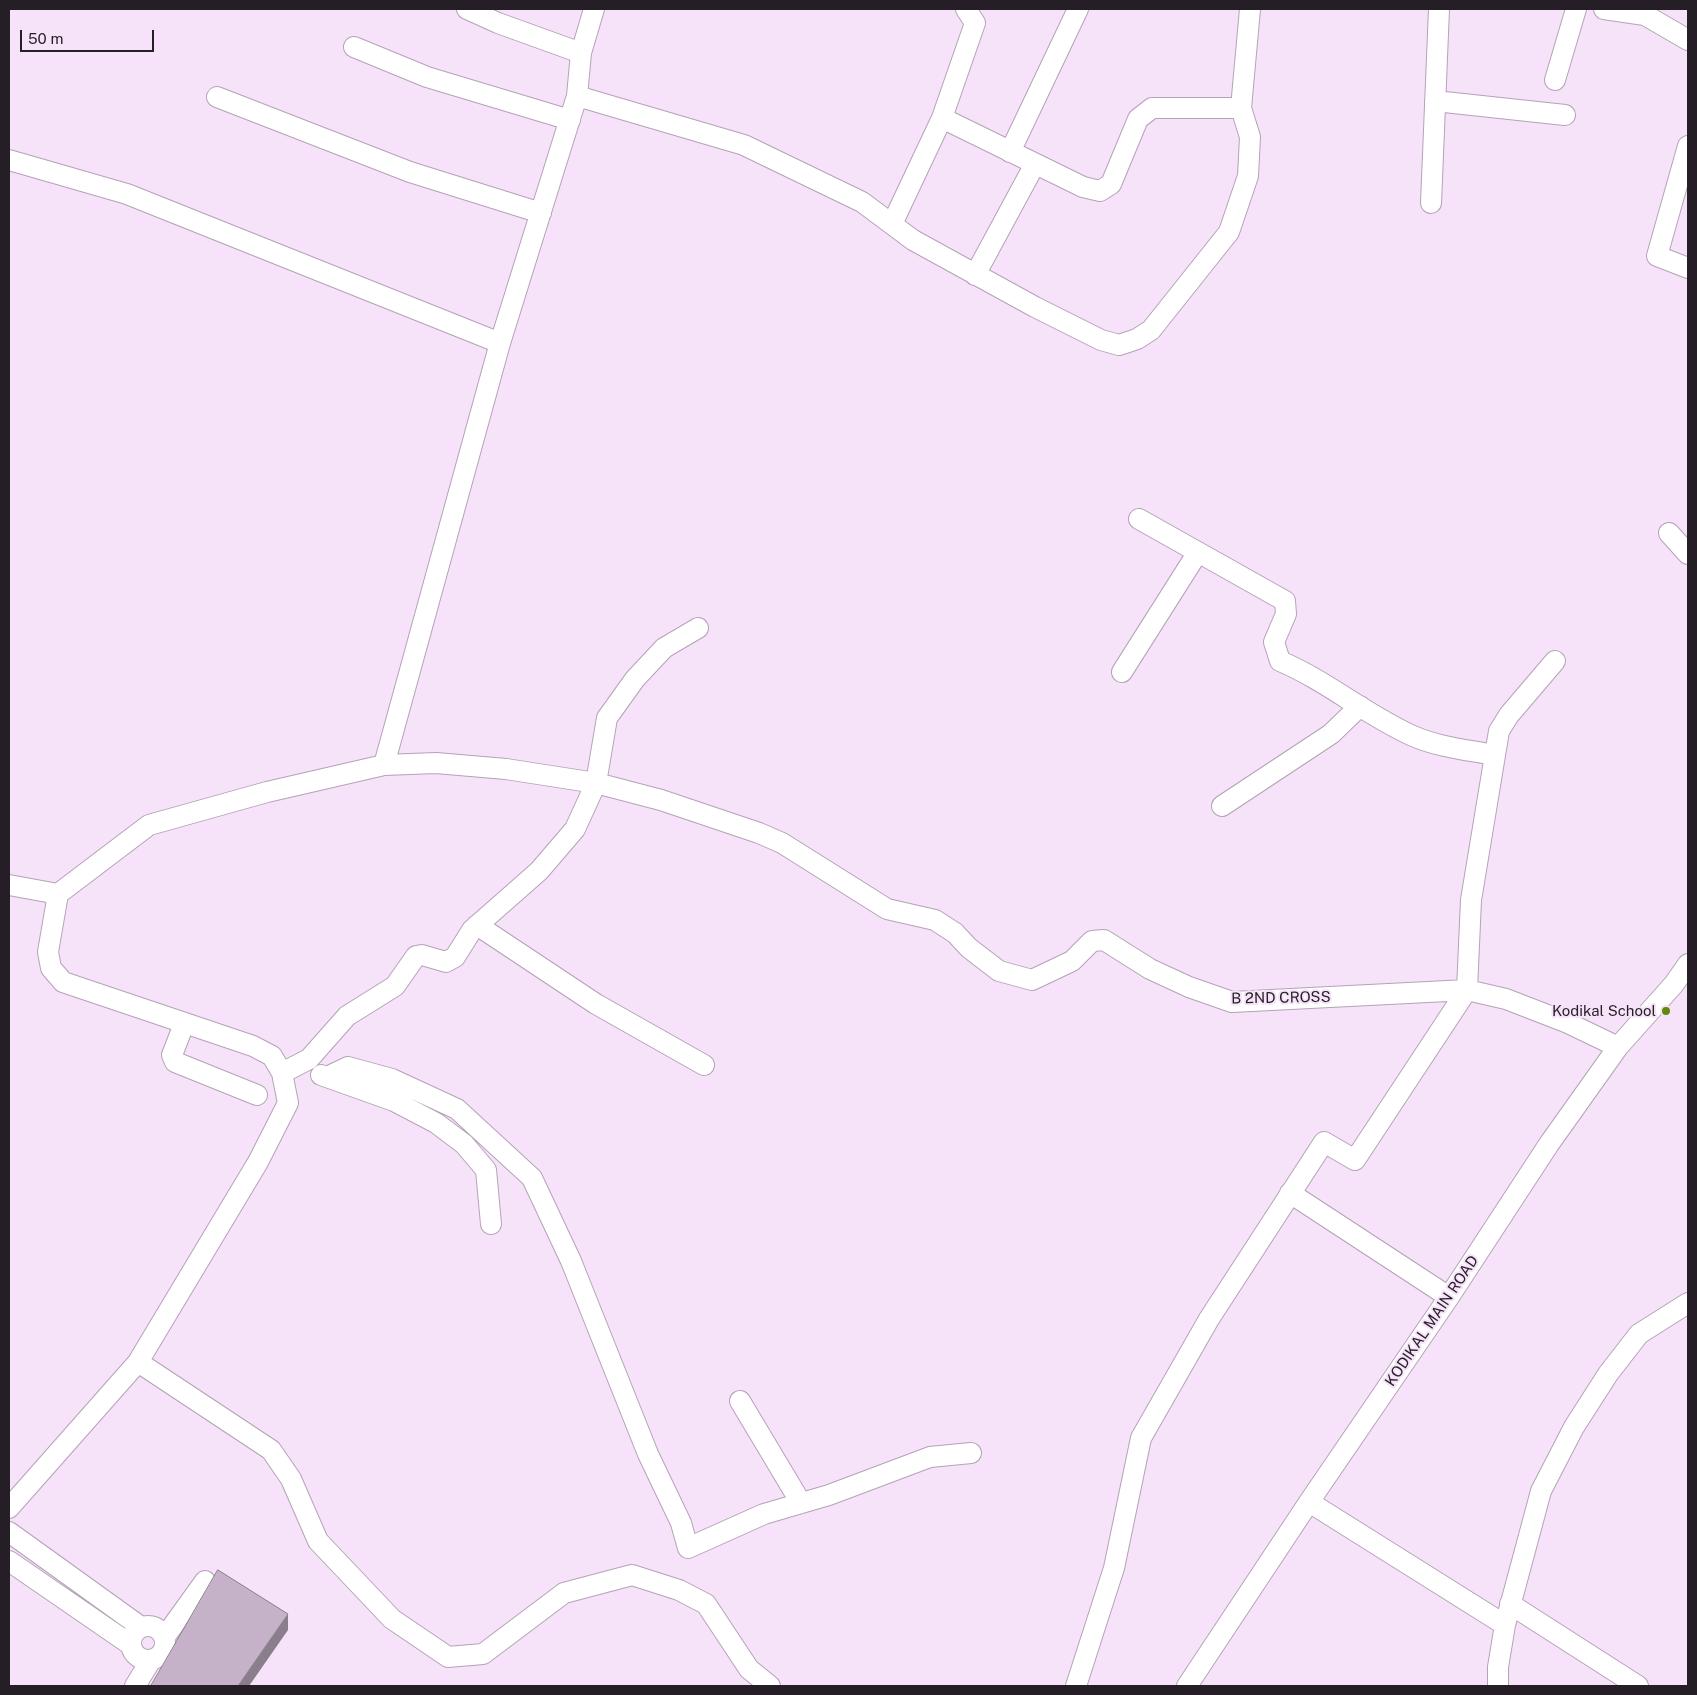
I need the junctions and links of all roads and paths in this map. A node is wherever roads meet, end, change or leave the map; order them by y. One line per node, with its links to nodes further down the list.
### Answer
1 (467, 9): 11 (street)
2 (594, 9): 11 (street)
3 (1078, 9): 21 (street)
4 (1250, 9): 16 (street)
5 (1439, 9): 15 (street)
6 (1576, 9): 12 (street)
7 (1604, 9): 9 (street)
8 (974, 13): 18 (street)
9 (1688, 40)
10 (354, 47): 19 (street)
11 (581, 53): 14 (street)
12 (1555, 80)
13 (217, 96): 25 (street)
14 (577, 96): 19 (street); 26 (street)
15 (1435, 101): 17 (street); 24 (street)
16 (1241, 108): 23 (street); 28 (street)
17 (1565, 115)
18 (942, 118): 21 (street); 26 (street)
19 (570, 120): 25 (street)
20 (1688, 146): 27 (street)
21 (1010, 152): 23 (street)
22 (9, 160): 29 (street)
23 (1034, 164): 28 (street)
24 (1431, 203)
25 (541, 212): 29 (street)
26 (892, 224): 28 (street)
27 (1688, 268)
28 (975, 275)
29 (500, 342): 39 (street)
30 (1139, 519): 32 (street)
31 (1669, 532): 33 (street)
32 (1198, 552): 36 (street); 37 (street)
33 (1688, 554)
34 (698, 628): 40 (street)
35 (1556, 661): 38 (street)
36 (1122, 672)
37 (1360, 706): 38 (street); 41 (street)
38 (1494, 755): 47 (street)
39 (384, 765): 40 (street, B 2ND CROSS); 43 (street, B 2ND CROSS)
40 (596, 783): 44 (street); 47 (street, B 2ND CROSS)
41 (1222, 806)
42 (9, 885): 43 (street)
43 (58, 894): 48 (street)
44 (477, 925): 50 (street); 51 (street)
45 (1688, 964): 46 (street, KODIKAL MAIN ROAD)
46 (1681, 988): 49 (street, KODIKAL MAIN ROAD)
47 (1467, 990): 49 (street, B 2ND CROSS); 54 (street)
48 (184, 1024): 51 (street); 53 (street)
49 (1618, 1047): 56 (street, KODIKAL MAIN ROAD)
50 (704, 1065)
51 (289, 1069): 52 (street); 58 (street)
52 (327, 1077): 55 (street); 62 (street)
53 (256, 1096)
54 (1290, 1193): 56 (street); 76 (street)
55 (491, 1224)
56 (1449, 1297): 61 (street, KODIKAL MAIN ROAD)
57 (1688, 1304): 68 (street)
58 (138, 1362): 63 (street); 75 (street)
59 (740, 1402): 62 (street)
60 (971, 1453): 62 (street)
61 (1309, 1502): 69 (street); 77 (street, KODIKAL MAIN ROAD)
62 (801, 1503)
63 (9, 1508)
64 (9, 1532): 65 (street)
65 (33, 1550): 66 (street); 70 (street)
66 (14, 1565): 72 (street)
67 (205, 1581): 71 (street)
68 (1510, 1604): 69 (street); 79 (street)
69 (1504, 1625): 78 (street)
70 (141, 1627): 71 (street); 72 (street)
71 (164, 1638): 73 (street)
72 (130, 1645): 73 (street)
73 (151, 1660): 74 (street)
74 (135, 1686)
75 (770, 1686)
76 (1076, 1686)
77 (1187, 1686)
78 (1498, 1686)
79 (1638, 1686)

